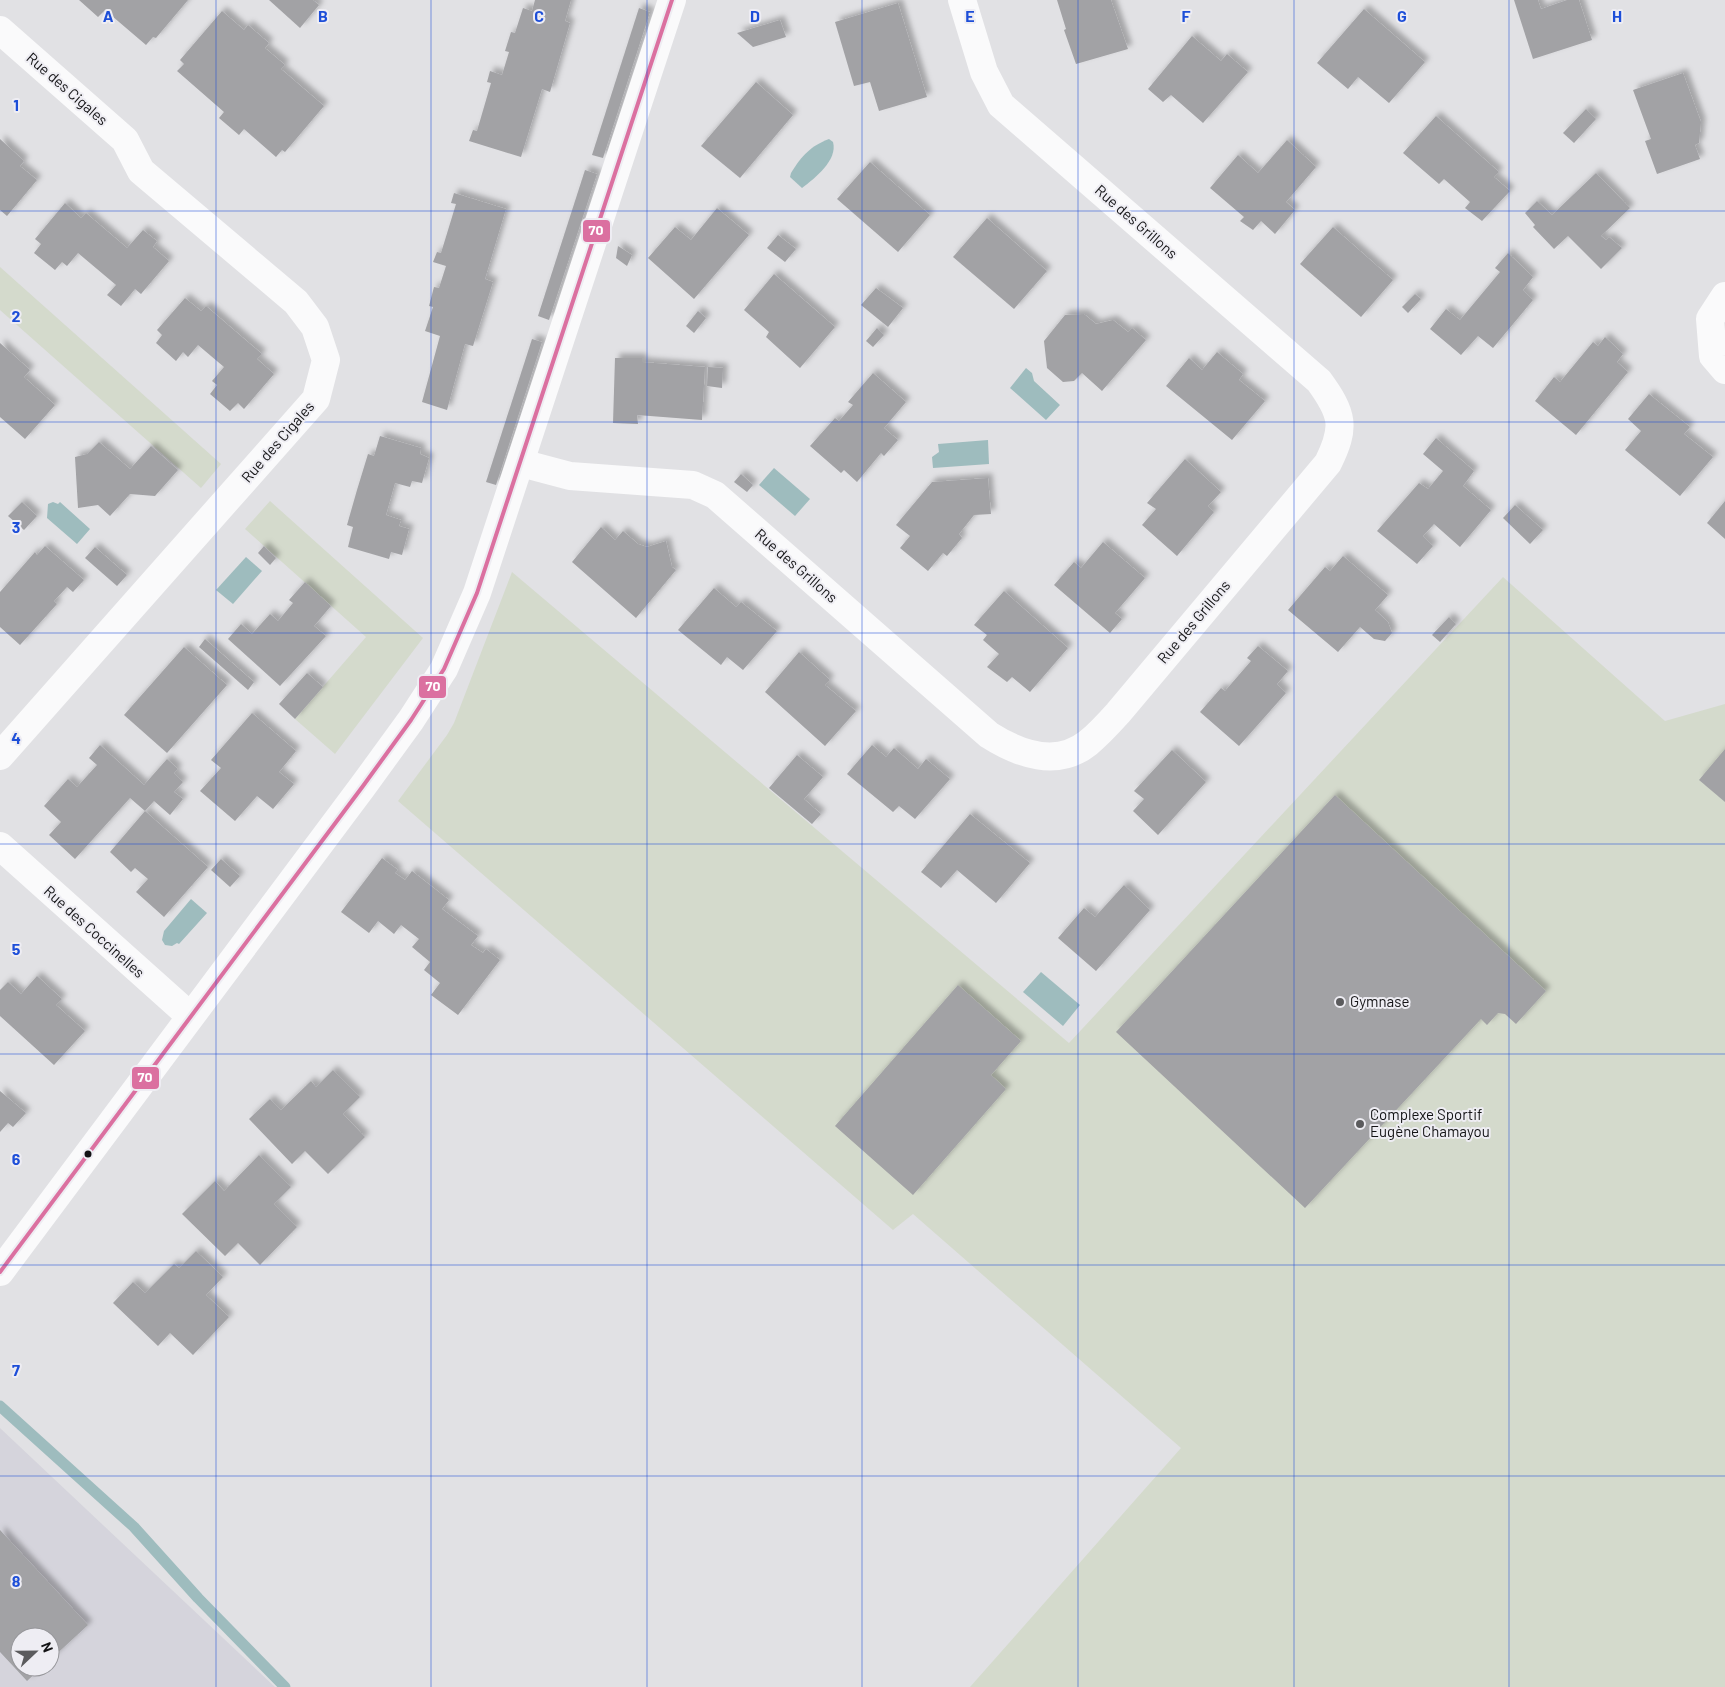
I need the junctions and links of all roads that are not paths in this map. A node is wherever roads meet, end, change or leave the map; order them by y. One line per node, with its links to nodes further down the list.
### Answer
1 (672, 0): 6 (street)
2 (962, 0): 6 (street, Rue des Grillons)
3 (0, 30): 7 (street, Rue des Cigales)
4 (1725, 296): 5 (street)
5 (1725, 370)
6 (520, 463): 9 (street)
7 (0, 756)
8 (0, 846): 9 (street, Rue des Coccinelles)
9 (190, 1016): 10 (street)
10 (0, 1272)

